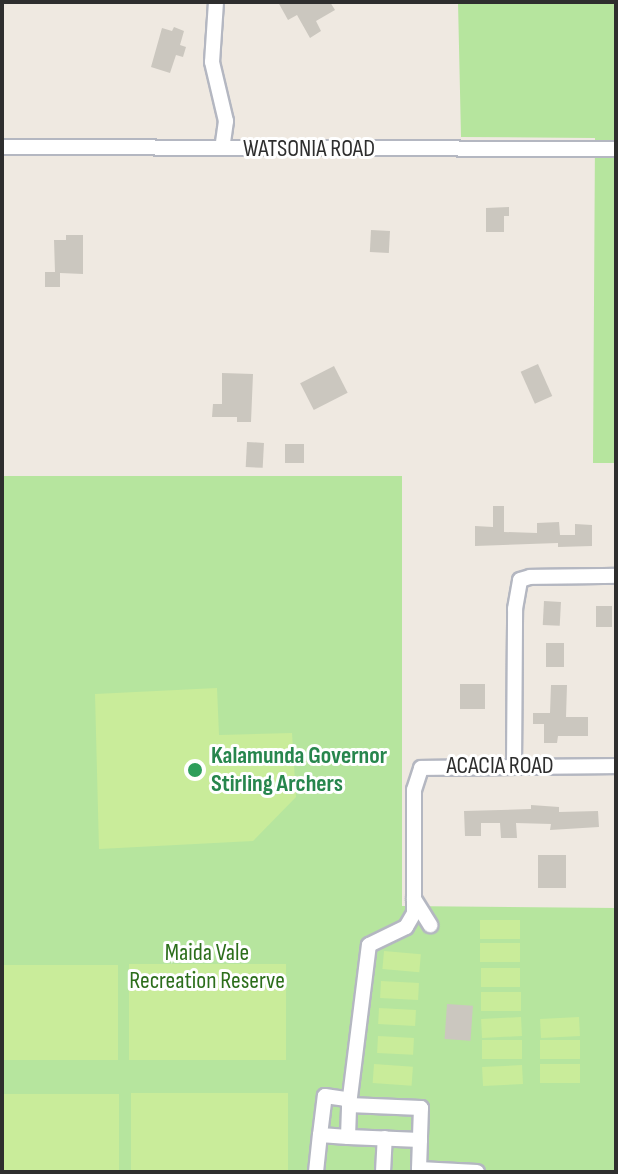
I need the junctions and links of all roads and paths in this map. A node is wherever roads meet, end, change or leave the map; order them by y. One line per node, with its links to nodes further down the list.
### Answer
1 (216, 2): 3 (street)
2 (2, 147): 3 (street, WATSONIA ROAD)
3 (222, 148): 4 (street, WATSONIA ROAD)
4 (616, 149)
5 (616, 576): 7 (street)
6 (616, 766): 7 (street, ACACIA ROAD)
7 (514, 767): 8 (street, ACACIA ROAD)
8 (414, 900): 9 (street); 10 (street)
9 (430, 925)
10 (349, 1105): 11 (street); 12 (street); 14 (street)
11 (320, 1135): 12 (street); 16 (street)
12 (348, 1137): 13 (street)
13 (385, 1138): 14 (street); 17 (street)
14 (420, 1140): 15 (street)
15 (419, 1171): 18 (street)
16 (316, 1172)
17 (383, 1172)
18 (477, 1172)

